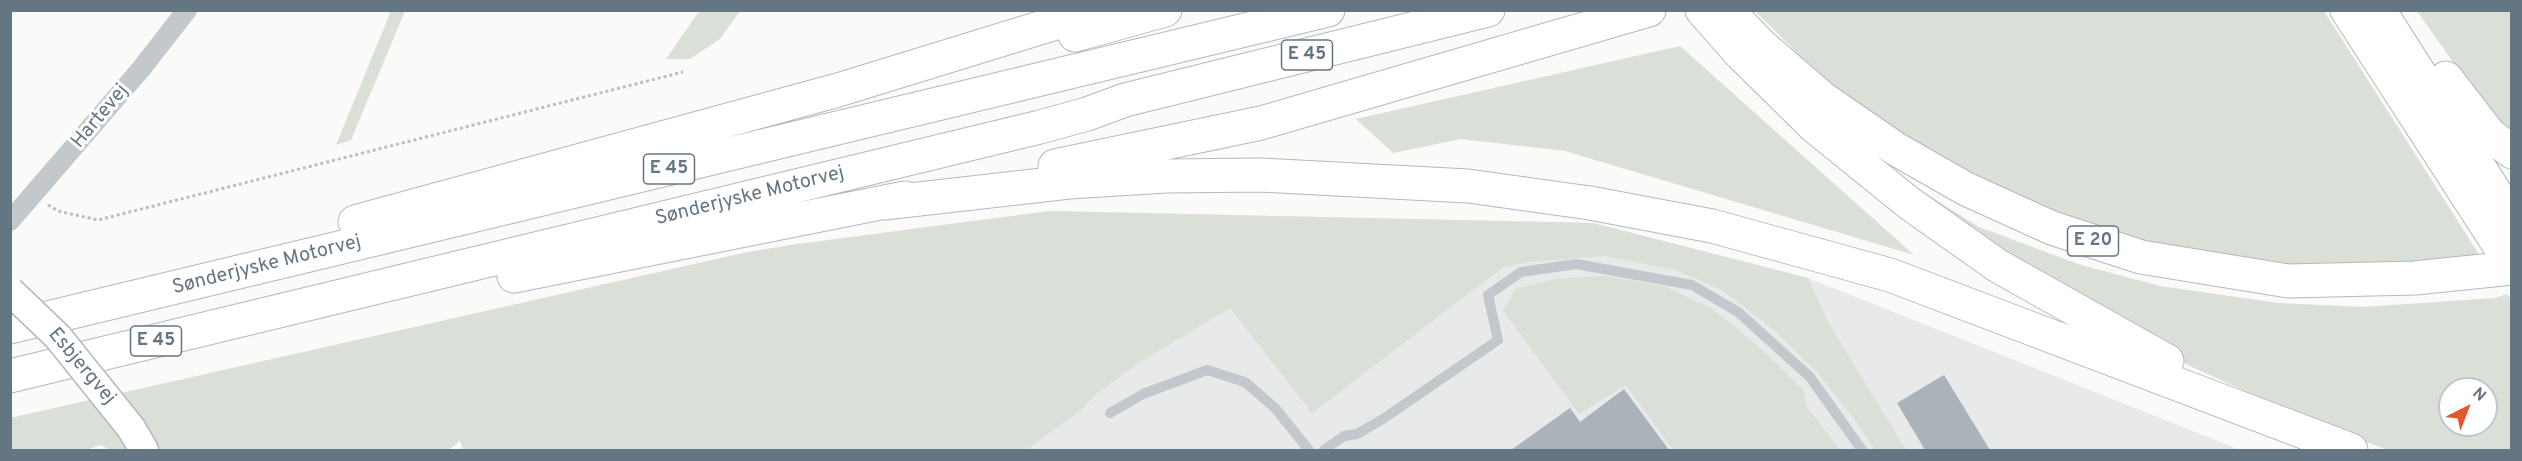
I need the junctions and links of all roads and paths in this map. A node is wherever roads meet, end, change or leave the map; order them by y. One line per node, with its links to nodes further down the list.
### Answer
1 (187, 10): 16 (street, Hartevej)
2 (1098, 10): 14 (highway)
3 (1166, 10): 14 (highway)
4 (1328, 10): 24 (highway, Sønderjyske Motorvej / E 45)
5 (1488, 10): 22 (highway, Sønderjyske Motorvej / E 45)
6 (1649, 10): 17 (highway)
7 (1702, 10): 12 (highway)
8 (1727, 10): 12 (highway, E 20)
9 (2347, 10): 19 (highway)
10 (2379, 10): 19 (highway)
11 (2397, 10): 15 (highway)
12 (1750, 50): 20 (highway, E 20); 28 (highway)
13 (683, 72): 16 (path)
14 (838, 90): 23 (highway)
15 (2511, 152)
16 (33, 197): 18 (street, Hartevej)
17 (884, 202): 22 (highway); 28 (highway)
18 (10, 221)
19 (2502, 227): 20 (highway)
20 (2511, 267)
21 (10, 291): 27 (main road, Esbjergvej, bridge)
22 (302, 306): 25 (highway, Sønderjyske Motorvej / E 45)
23 (10, 322)
24 (10, 327)
25 (10, 376)
26 (1110, 413): 29 (lane)
27 (138, 439)
28 (2314, 443): 32 (highway)
29 (1309, 450)
30 (1324, 450): 31 (lane)
31 (1862, 450)
32 (2351, 450)

